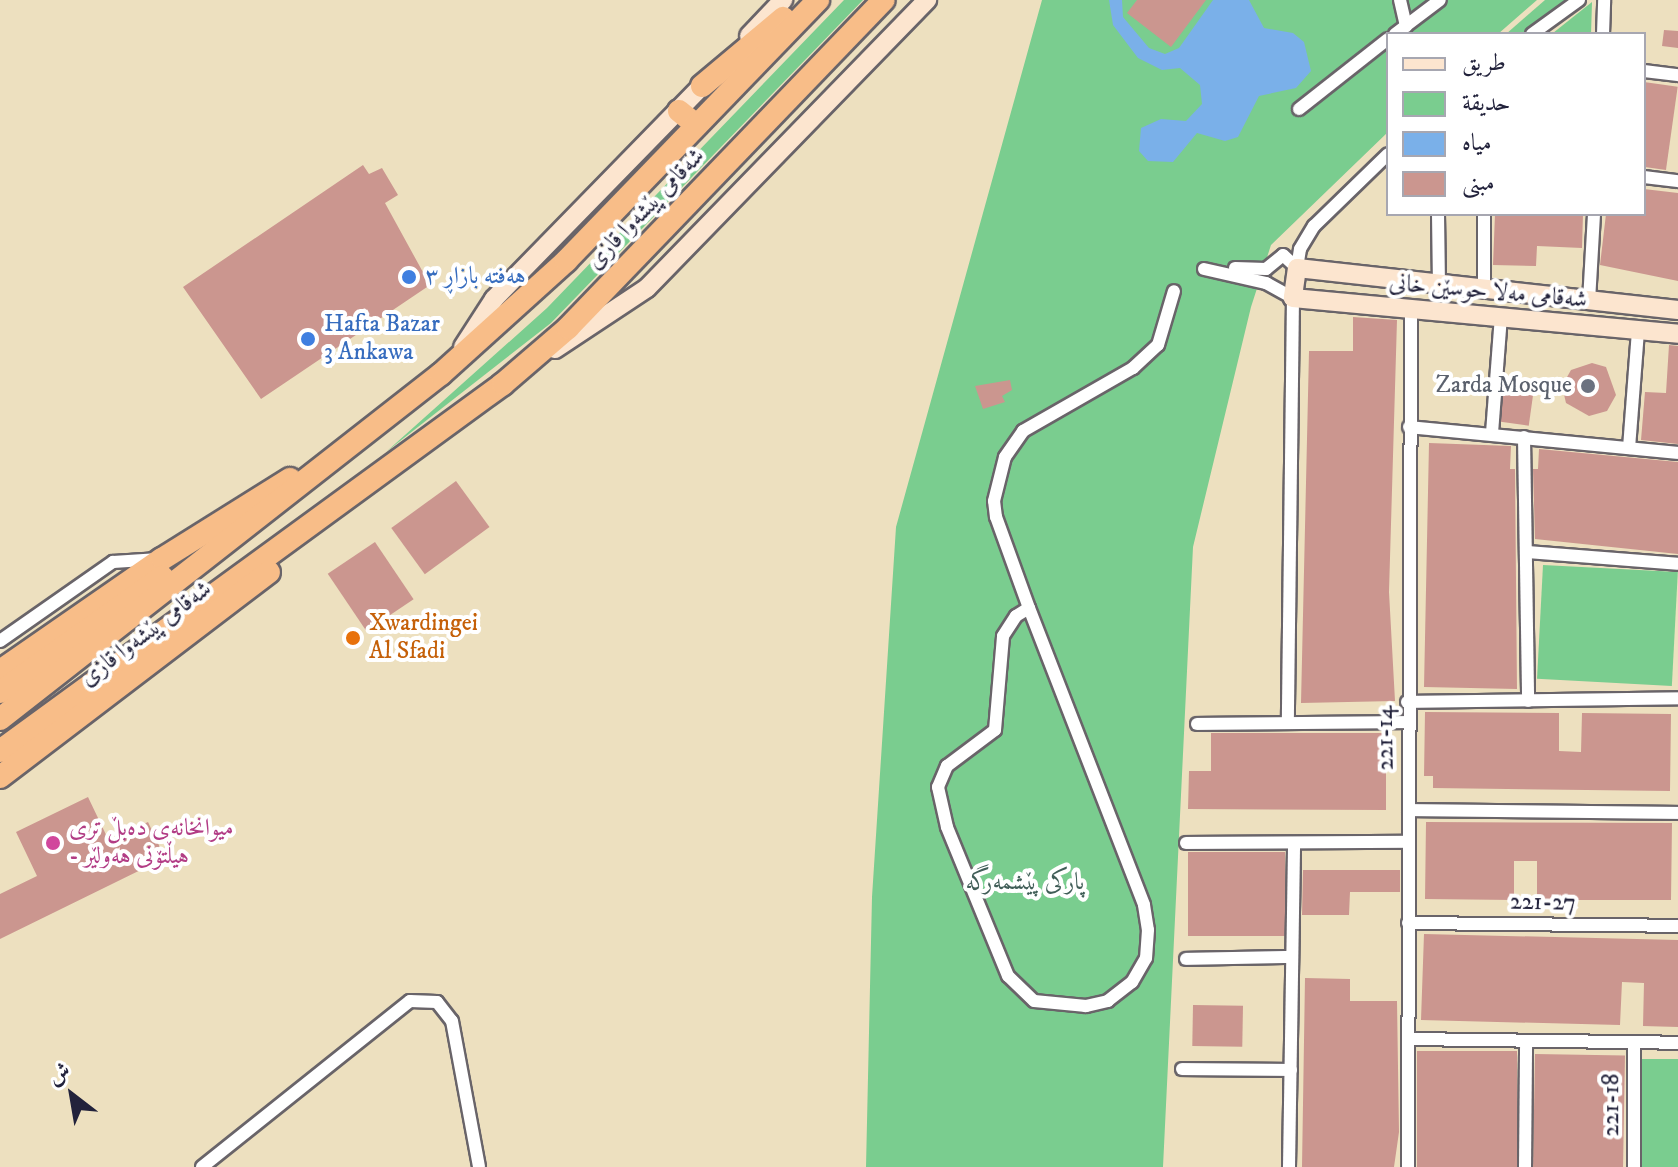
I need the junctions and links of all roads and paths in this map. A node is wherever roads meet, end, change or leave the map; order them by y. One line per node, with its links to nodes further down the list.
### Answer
1 (783, 0): 16 (street)
2 (806, 0): 16 (highway)
3 (818, 0): 18 (highway, شەقامی پێشەوا قازی)
4 (884, 0): 38 (highway, شەقامی پێشەوا قازی)
5 (927, 0): 38 (street)
6 (1400, 0): 10 (street)
7 (1440, 0): 10 (street)
8 (1579, 0): 11 (street)
9 (1604, 0): 12 (street)
10 (1400, 30)
11 (1535, 32)
12 (1603, 32)
13 (1386, 41): 17 (street)
14 (1646, 71): 15 (street)
15 (1678, 75)
16 (702, 86): 18 (street)
17 (1299, 109)
18 (687, 118): 37 (highway, شەقامی پێشەوا قازی)
19 (1386, 156): 25 (street)
20 (1646, 177): 21 (street)
21 (1678, 181)
22 (1438, 216): 27 (street)
23 (1484, 216): 28 (street)
24 (1594, 216): 31 (street)
25 (1297, 268): 26 (street, شەقامی مەلا حوسێن خانی); 30 (street); 30 (street)
26 (1413, 282): 27 (street, شەقامی مەلا حوسێن خانی); 32 (street)
27 (1439, 284): 28 (street, شەقامی مەلا حوسێن خانی)
28 (1484, 289): 31 (street, شەقامی مەلا حوسێن خانی)
29 (1174, 291): 49 (street)
30 (1293, 298): 32 (street, شەقامی مەلا حوسێن خانی); 57 (street)
31 (1589, 301): 33 (street, شەقامی مەلا حوسێن خانی)
32 (1411, 309): 34 (street, شەقامی مەلا حوسێن خانی); 39 (street, 221-14)
33 (1678, 310)
34 (1501, 317): 35 (street, شەقامی مەلا حوسێن خانی); 40 (street)
35 (1638, 330): 36 (street, شەقامی مەلا حوسێن خانی); 43 (street)
36 (1678, 334)
37 (436, 378): 45 (highway, شەقامی پێشەوا قازی); 56 (highway, شەقامی پێشەوا قازی)
38 (503, 384): 41 (highway, شەقامی پێشەوا قازی)
39 (1409, 427): 40 (street); 55 (street, 221-14)
40 (1492, 433): 42 (street)
41 (431, 437): 60 (highway, شەقامی پێشەوا قازی); 61 (highway, شەقامی پێشەوا قازی)
42 (1524, 437): 43 (street); 46 (street)
43 (1629, 448): 44 (street)
44 (1678, 453)
45 (302, 472): 47 (highway); 52 (highway, شەقامی پێشەوا قازی)
46 (1527, 552): 48 (street); 54 (street)
47 (162, 559): 50 (street); 51 (highway)
48 (1678, 564)
49 (1029, 608): 49 (street)
50 (0, 641)
51 (0, 671)
52 (0, 692)
53 (1678, 698): 54 (street)
54 (1528, 701): 55 (street)
55 (1407, 702): 58 (street, 221-14)
56 (0, 719)
57 (1288, 722): 58 (street); 59 (street)
58 (1407, 722): 62 (street, 221-14)
59 (1197, 724)
60 (0, 751)
61 (0, 777)
62 (1409, 810): 63 (street); 64 (street, 221-14)
63 (1678, 813)
64 (1408, 842): 66 (street); 67 (street, 221-14)
65 (1186, 843): 66 (street)
66 (1294, 843): 69 (street)
67 (1408, 923): 68 (street, 221-27); 71 (street, 221-14)
68 (1678, 926)
69 (1292, 957): 70 (street); 76 (street)
70 (1186, 959)
71 (1408, 1039): 72 (street); 80 (street, 221-14)
72 (1526, 1041): 73 (street); 81 (street)
73 (1634, 1043): 74 (street); 82 (street, 221-18)
74 (1678, 1043)
75 (1182, 1069): 76 (street)
76 (1291, 1070): 79 (street)
77 (202, 1167): 78 (street)
78 (479, 1167)
79 (1289, 1167)
80 (1408, 1167)
81 (1525, 1167)
82 (1634, 1167)

